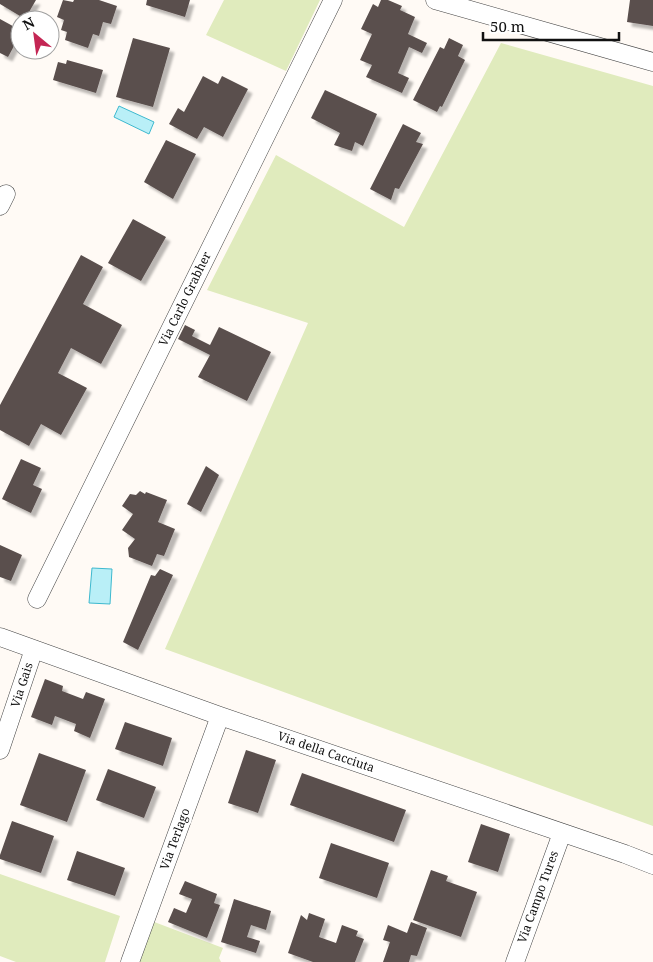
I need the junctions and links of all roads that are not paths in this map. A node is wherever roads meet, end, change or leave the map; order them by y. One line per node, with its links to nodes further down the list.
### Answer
1 (333, 0): 4 (street, Via Carlo Grabher)
2 (435, 0): 3 (street)
3 (653, 62)
4 (37, 599)
5 (0, 637): 6 (street, Via della Cacciuta)
6 (34, 649): 7 (street, Via della Cacciuta); 8 (street, Via Gais)
7 (220, 716): 9 (street, Via della Cacciuta); 11 (street, Via Terlago)
8 (0, 750)
9 (562, 833): 10 (street, Via della Cacciuta); 12 (street, Via Campo Tures)
10 (653, 865)
11 (130, 962)
12 (515, 962)

